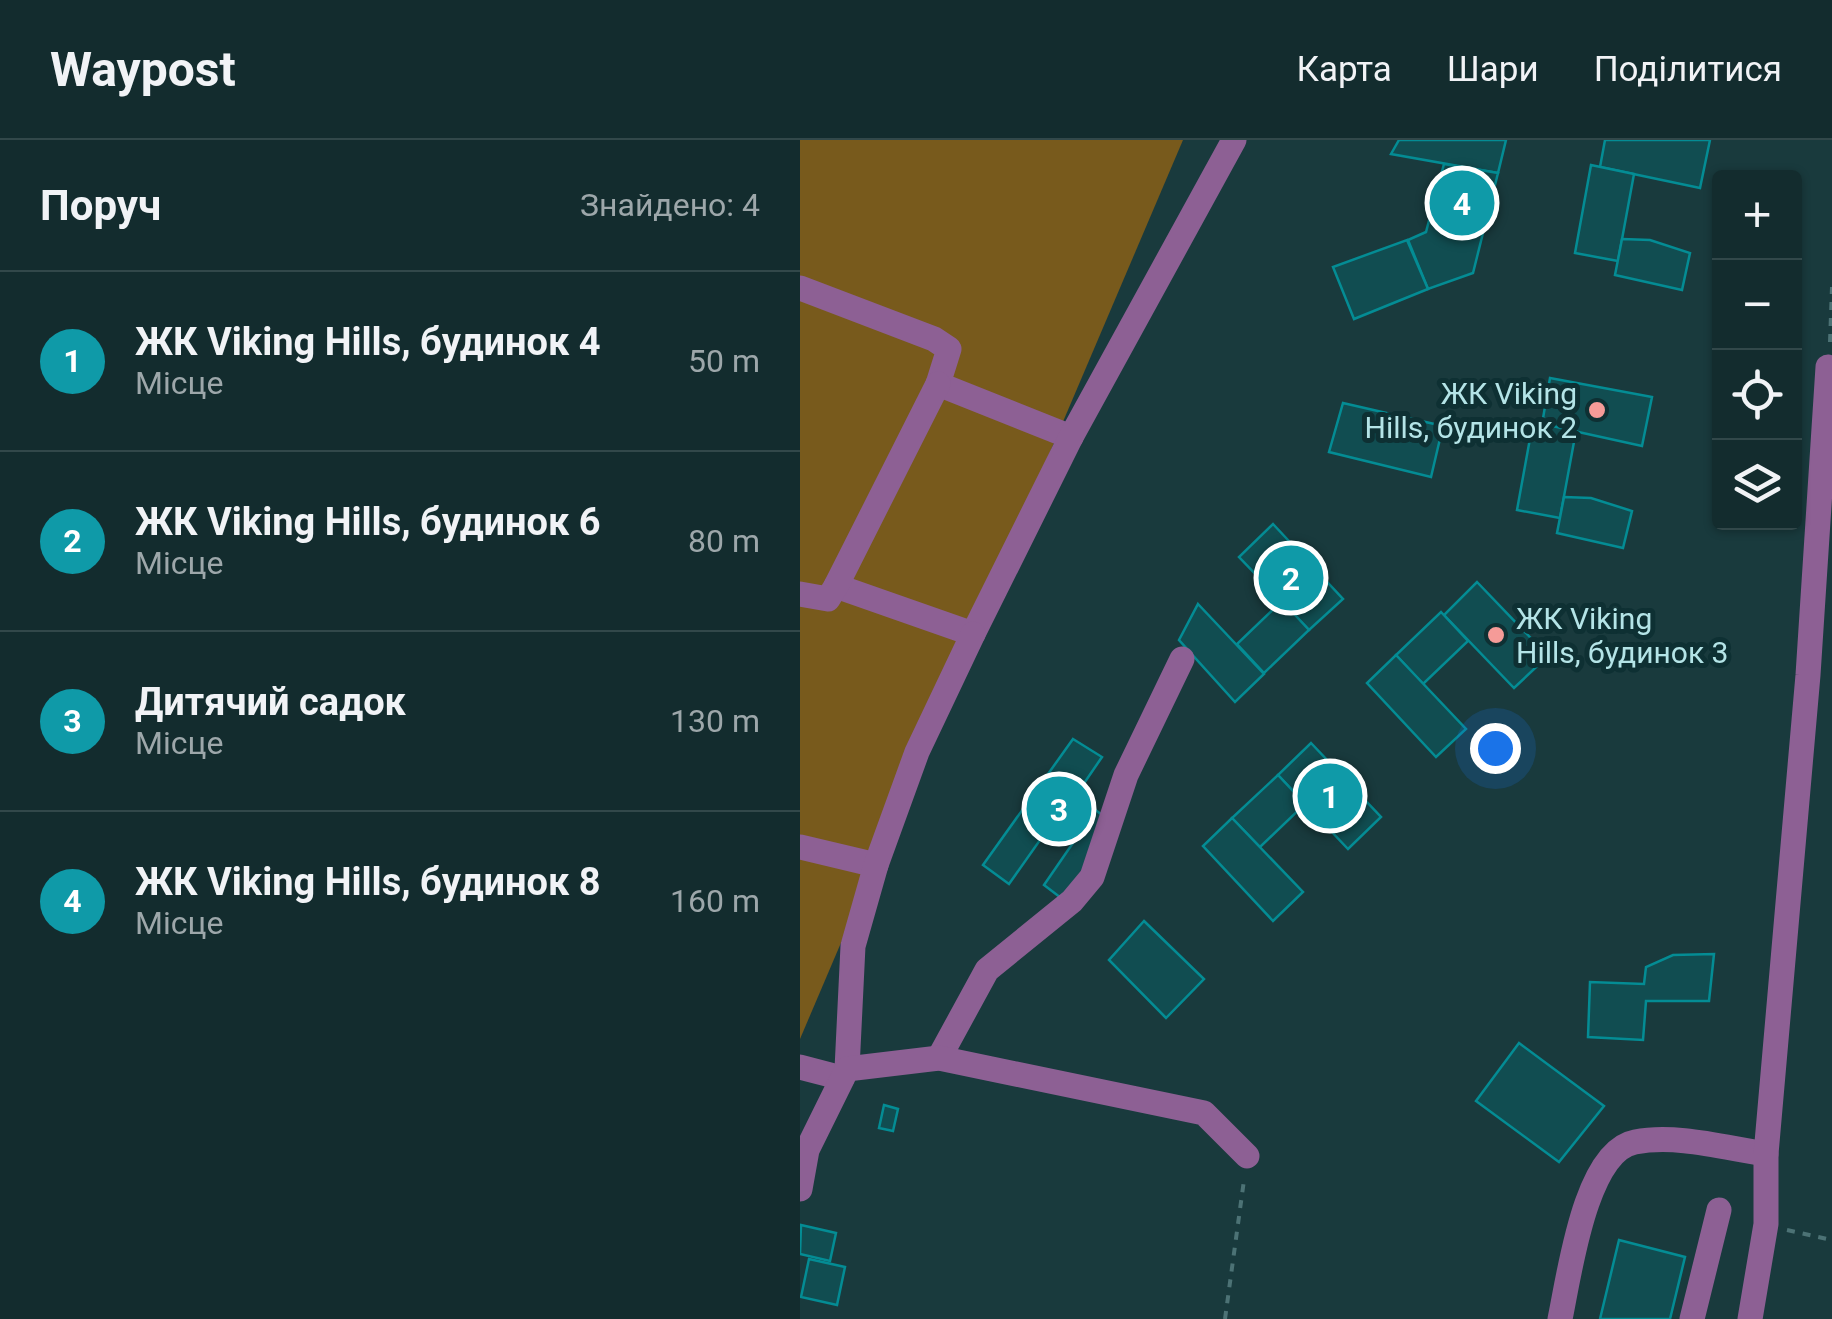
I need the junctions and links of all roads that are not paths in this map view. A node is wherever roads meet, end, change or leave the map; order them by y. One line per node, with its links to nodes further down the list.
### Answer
1 (1234, 140): 5 (street)
2 (800, 288): 4 (street)
3 (1828, 366): 15 (street)
4 (938, 384): 5 (street); 6 (street)
5 (1072, 437): 8 (street)
6 (836, 586): 7 (street); 8 (street)
7 (800, 594)
8 (973, 634): 11 (street)
9 (1182, 659): 12 (street)
10 (800, 847): 11 (street)
11 (876, 864): 14 (street)
12 (939, 1058): 14 (street); 16 (street)
13 (800, 1067): 14 (street)
14 (844, 1073): 17 (street)
15 (1766, 1154): 19 (street); 21 (street)
16 (1247, 1156)
17 (800, 1189)
18 (1719, 1210): 20 (street)
19 (1560, 1319)
20 (1692, 1319)
21 (1750, 1319)

